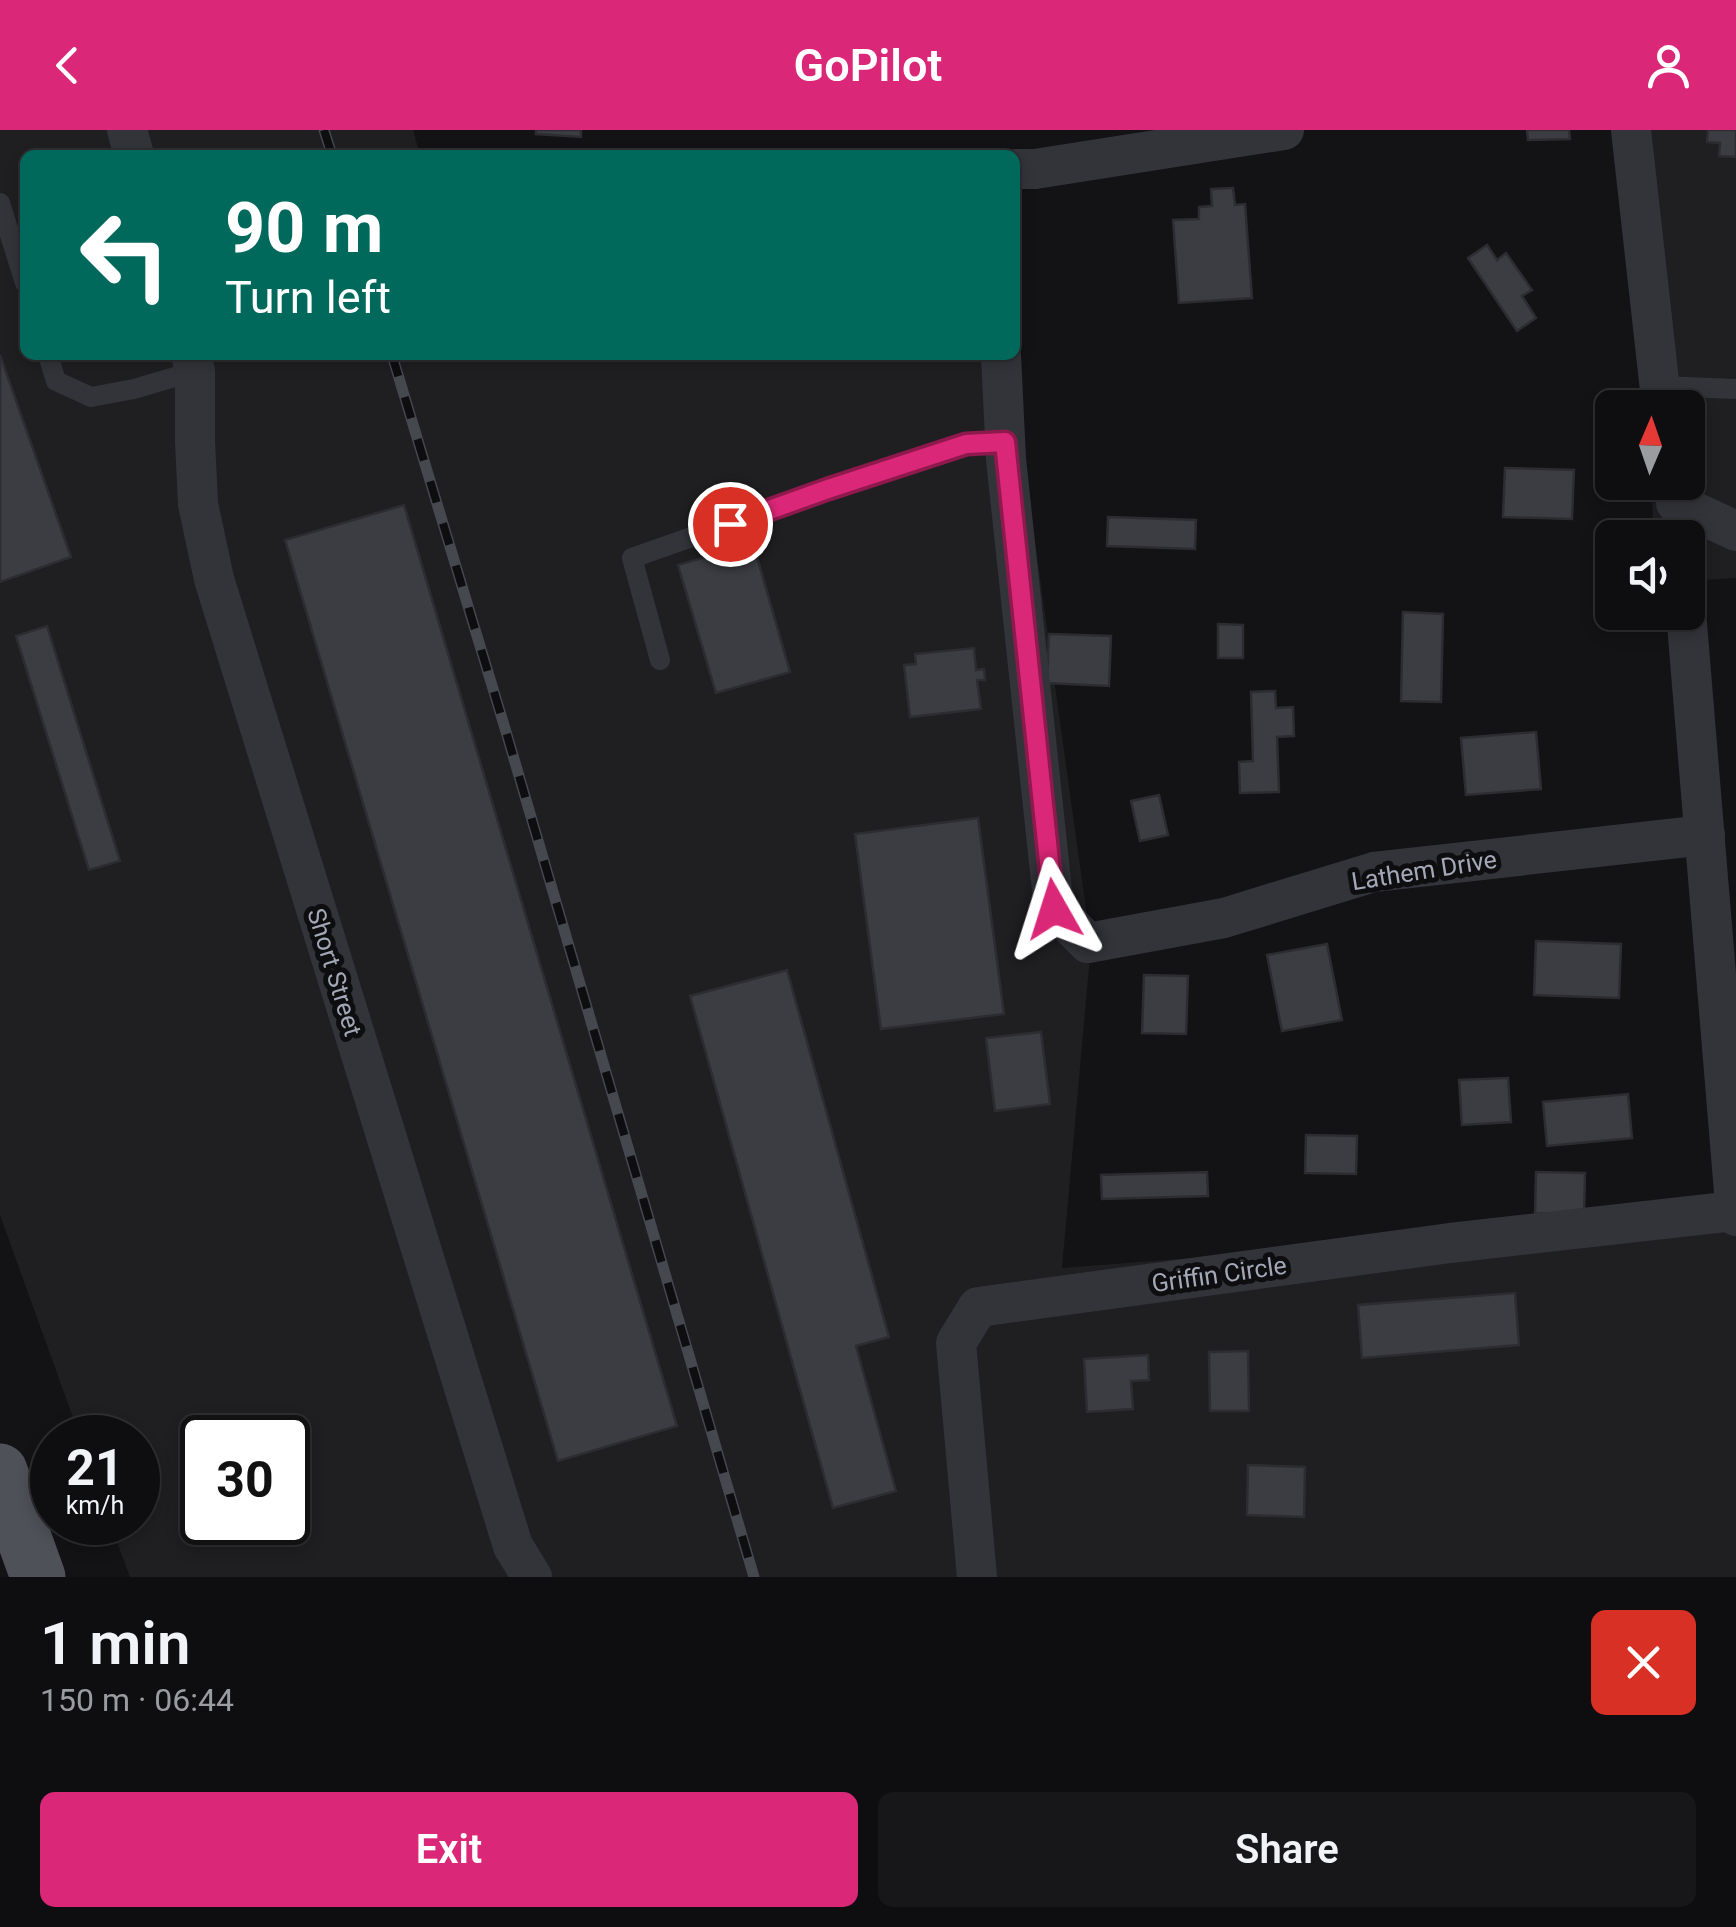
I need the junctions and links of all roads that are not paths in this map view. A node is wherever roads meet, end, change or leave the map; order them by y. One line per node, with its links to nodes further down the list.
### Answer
1 (1284, 130): 3 (street)
2 (1631, 130): 10 (street)
3 (1022, 175)
4 (0, 203): 5 (lane)
5 (20, 266)
6 (49, 360): 8 (lane)
7 (1001, 360): 12 (street)
8 (193, 363): 21 (street, Short Street)
9 (1736, 389): 11 (lane)
10 (1659, 390)
11 (1705, 392)
12 (1005, 442): 16 (lane); 17 (street, Lathem Drive)
13 (1676, 508): 14 (street)
14 (1736, 530)
15 (1688, 630): 17 (street)
16 (660, 660)
17 (1705, 835): 18 (street)
18 (1736, 1213): 22 (street, Griffin Circle)
19 (0, 1470): 20 (main road)
20 (38, 1577)
21 (532, 1577)
22 (977, 1577)

